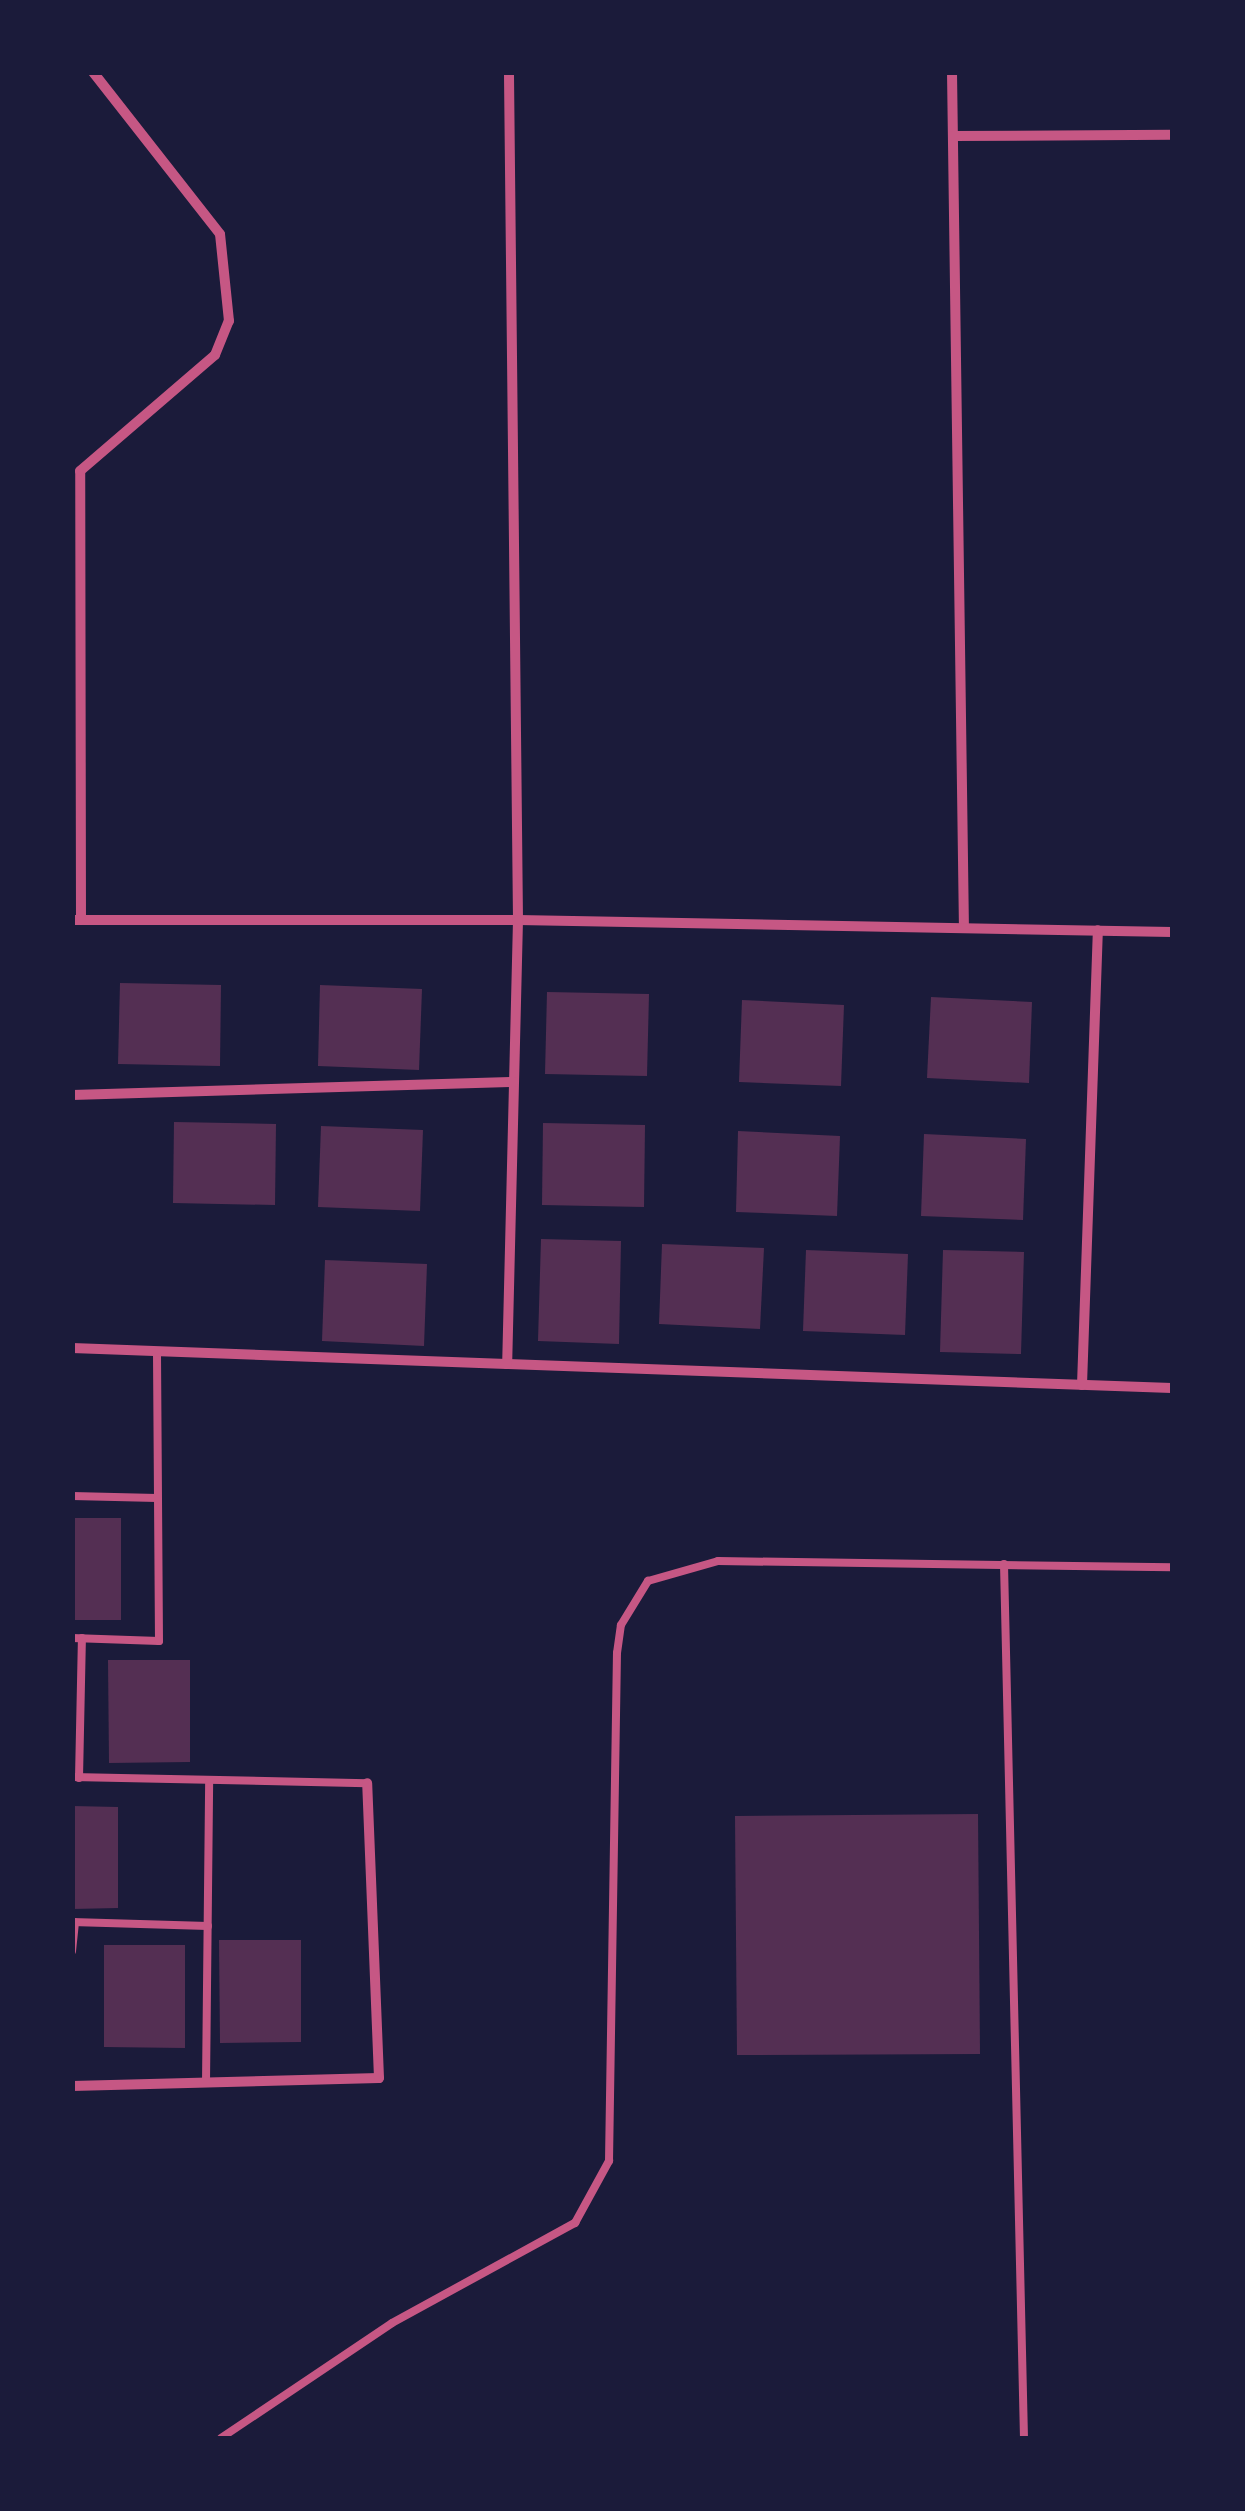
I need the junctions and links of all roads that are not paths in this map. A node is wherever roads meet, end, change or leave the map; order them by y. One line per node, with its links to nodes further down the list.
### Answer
1 (93, 72): 6 (street)
2 (509, 72): 8 (street)
3 (952, 72): 5 (street)
4 (1172, 135): 5 (street)
5 (953, 136): 9 (street)
6 (76, 471): 7 (street)
7 (77, 920): 8 (street)
8 (518, 920): 9 (street); 12 (street)
9 (964, 927): 10 (street)
10 (1098, 930): 11 (street); 17 (street)
11 (1172, 932)
12 (514, 1082): 13 (street); 16 (street)
13 (72, 1095)
14 (72, 1348): 15 (street)
15 (157, 1351): 16 (street); 20 (lane)
16 (507, 1364): 17 (street)
17 (1082, 1385): 18 (street)
18 (1172, 1388)
19 (72, 1496): 20 (lane)
20 (158, 1498): 23 (lane)
21 (1004, 1564): 22 (lane); 32 (lane); 33 (lane)
22 (1172, 1567)
23 (78, 1638): 24 (lane)
24 (76, 1778): 25 (lane)
25 (209, 1780): 26 (lane); 28 (lane)
26 (368, 1783): 30 (street)
27 (74, 1922): 28 (lane); 29 (lane)
28 (208, 1926): 30 (lane)
29 (72, 1951)
30 (206, 2083): 31 (street)
31 (72, 2086)
32 (221, 2438)
33 (1024, 2438)

